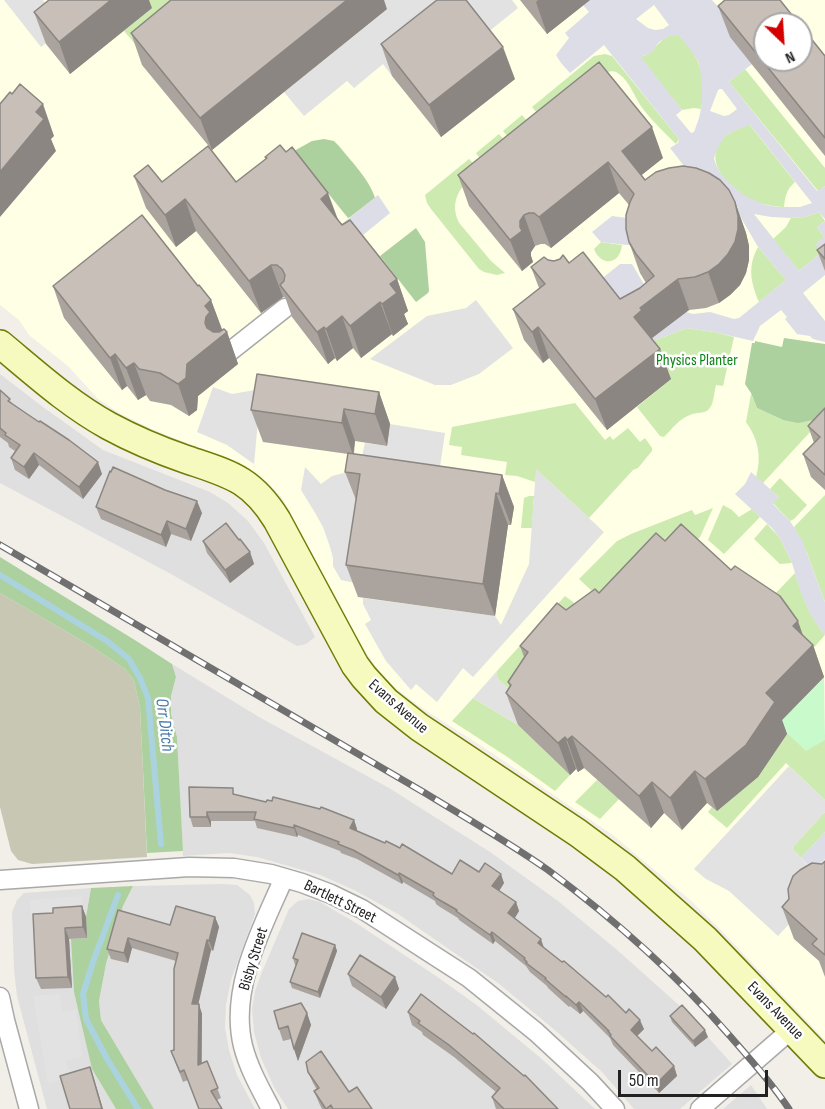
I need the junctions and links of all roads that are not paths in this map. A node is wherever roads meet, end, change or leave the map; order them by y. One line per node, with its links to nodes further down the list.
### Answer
1 (285, 308): 3 (street)
2 (0, 344): 7 (street, Evans Avenue)
3 (228, 353)
4 (284, 878): 5 (street, Bartlett Street); 10 (street, Bisby Street); 11 (street, Bartlett Street)
5 (0, 880)
6 (0, 997): 9 (street)
7 (792, 1029): 8 (street, Evans Avenue); 12 (street)
8 (825, 1064)
9 (29, 1109)
10 (271, 1109)
11 (615, 1109)
12 (700, 1109)

